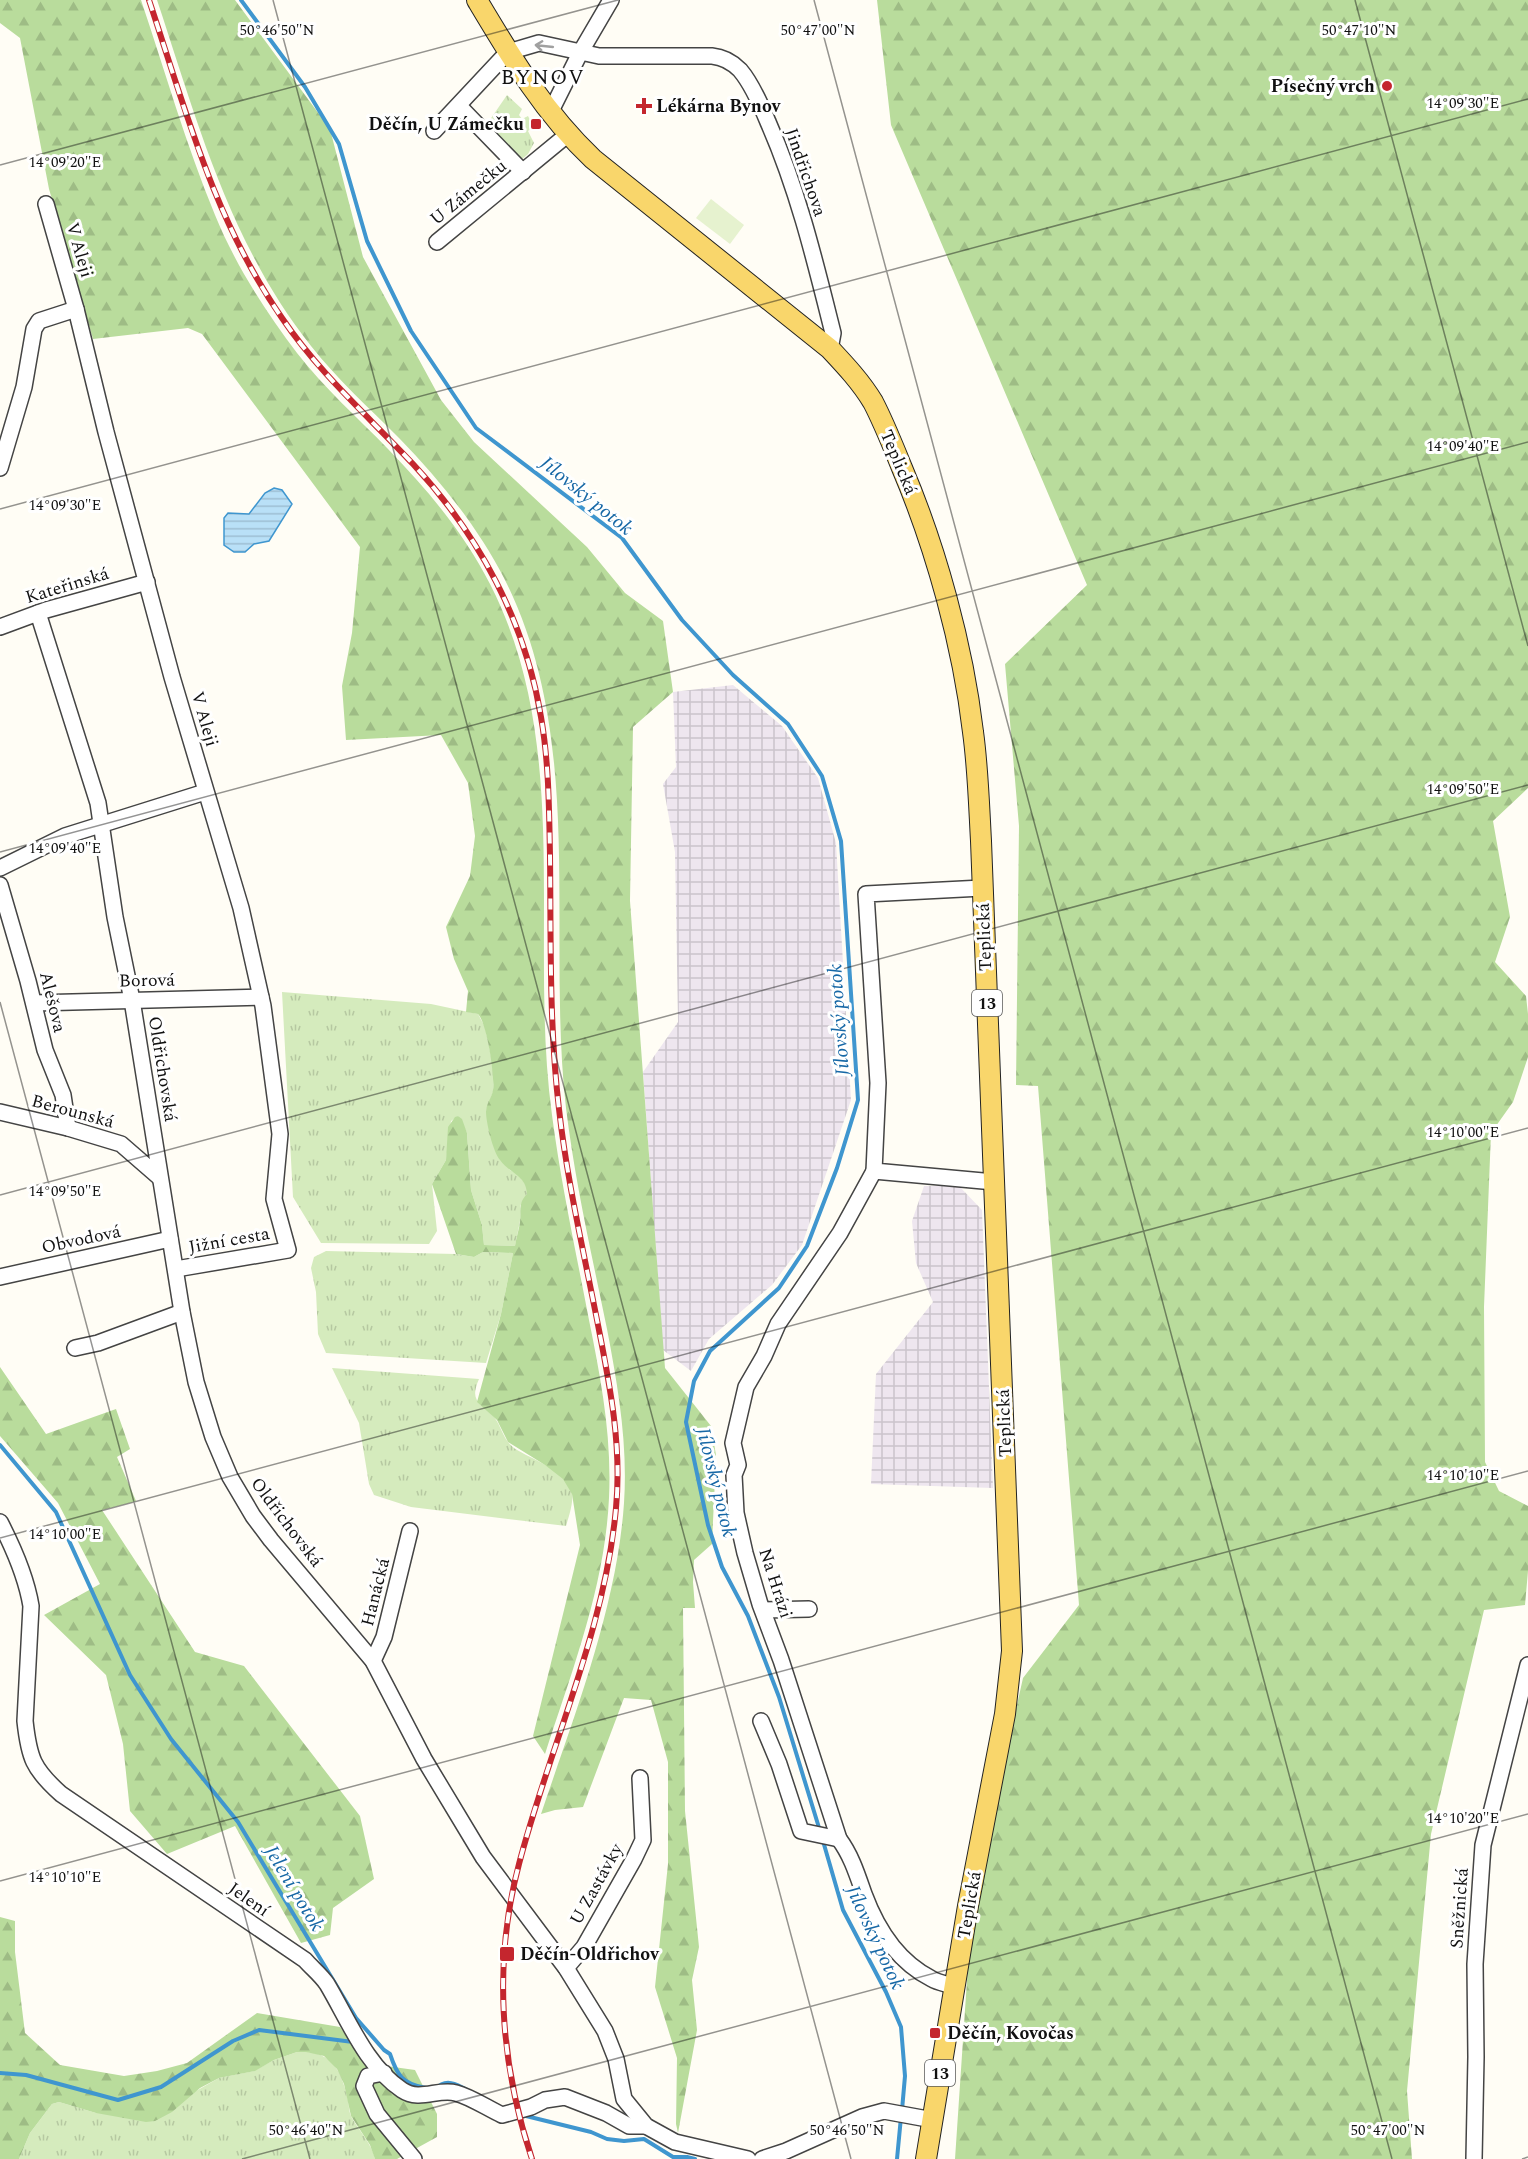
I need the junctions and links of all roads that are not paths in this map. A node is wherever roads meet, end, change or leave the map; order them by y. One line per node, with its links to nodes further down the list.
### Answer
1 (477, 0): 3 (main road, Teplická / 13)
2 (611, 0): 4 (street)
3 (508, 52): 4 (street, Jindřichova, one-way to 3); 5 (street); 6 (main road, Teplická / 13)
4 (580, 53): 6 (street); 13 (street, Jindřichova)
5 (459, 106): 7 (street); 9 (street, U Zámečku)
6 (550, 113): 8 (main road, Teplická / 13)
7 (434, 131)
8 (567, 135): 9 (street, U Zámečku); 13 (main road, Teplická / 13)
9 (523, 172): 11 (street, U Zámečku)
10 (46, 204): 12 (street, V Aleji)
11 (437, 242)
12 (76, 309): 14 (street); 15 (street, V Aleji)
13 (830, 349): 22 (main road, Teplická / 13)
14 (0, 468)
15 (147, 582): 16 (street, Kateřinská); 18 (street, V Aleji)
16 (38, 613): 17 (street, Kateřinská); 19 (street, Oldřichovská)
17 (0, 627)
18 (205, 792): 19 (street); 23 (street, V Aleji)
19 (102, 825): 20 (street); 24 (street, Oldřichovská)
20 (0, 868)
21 (0, 885): 25 (street, Alešova)
22 (982, 888): 28 (street); 30 (main road, Teplická / 13)
23 (261, 997): 24 (street, Borová); 32 (street, V Aleji)
24 (132, 1000): 25 (street, Borová); 29 (street, Oldřichovská)
25 (34, 1003): 27 (street, Alešova)
26 (0, 1112): 27 (street, Berounská)
27 (68, 1128): 29 (street, Berounská)
28 (874, 1171): 30 (street); 40 (street, Na Hrázi)
29 (159, 1178): 31 (street, Oldřichovská)
30 (994, 1182): 47 (main road, Teplická / 13)
31 (170, 1239): 33 (street, Oldřichovská); 34 (street, Obvodová)
32 (288, 1250): 33 (street, Jižní cesta)
33 (176, 1269): 35 (street, Oldřichovská)
34 (0, 1277)
35 (182, 1312): 36 (street); 41 (street, Oldřichovská)
36 (75, 1348)
37 (0, 1522): 48 (street, Jelení)
38 (410, 1531): 41 (street, Hanácká)
39 (809, 1609): 40 (street)
40 (763, 1610): 45 (street, Na Hrázi)
41 (373, 1661): 46 (street, Oldřichovská)
42 (1528, 1665): 55 (street, Sněžnická)
43 (761, 1721): 45 (street)
44 (640, 1778): 46 (street, U Zastávky)
45 (834, 1838): 47 (street, Na Hrázi)
46 (566, 1968): 50 (street, Oldřichovská)
47 (955, 1987): 49 (main road, Teplická / 13)
48 (384, 2073): 50 (street, Jelení); 51 (street)
49 (926, 2118): 53 (street); 54 (main road, Teplická / 13)
50 (646, 2126): 52 (street, Oldřichovská)
51 (414, 2159)
52 (748, 2159)
53 (762, 2159)
54 (927, 2159)
55 (1474, 2159)

